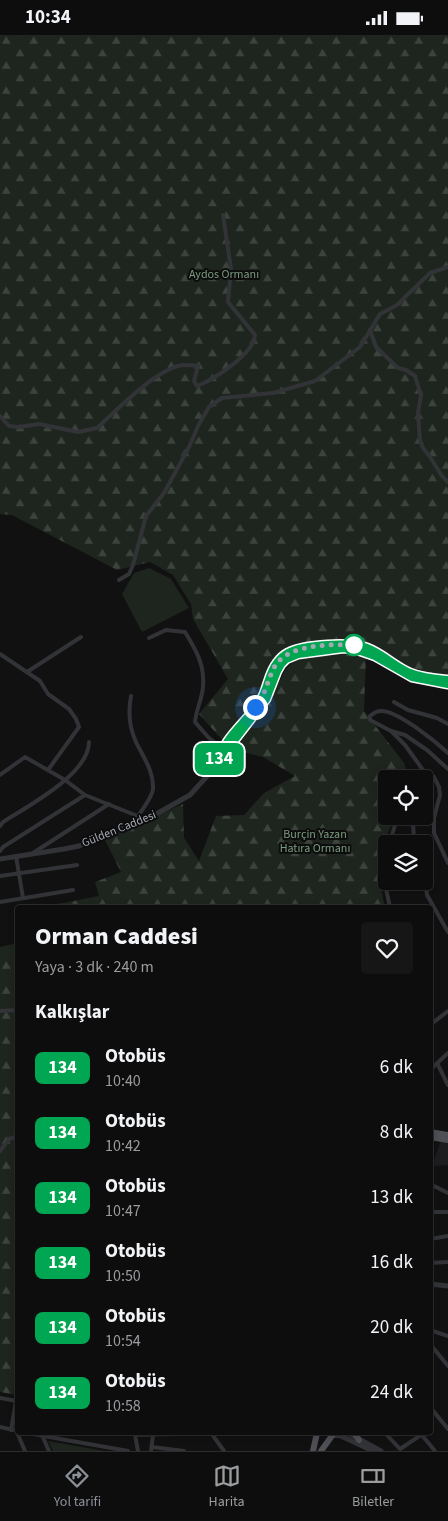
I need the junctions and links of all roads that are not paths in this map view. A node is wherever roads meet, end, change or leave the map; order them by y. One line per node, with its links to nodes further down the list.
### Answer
1 (223, 215): 4 (street)
2 (448, 267): 3 (street)
3 (370, 330): 5 (street); 6 (street)
4 (0, 416)
5 (448, 482)
6 (119, 580)
7 (81, 637): 10 (street)
8 (149, 638): 17 (street)
9 (0, 654): 10 (street)
10 (27, 673): 20 (street)
11 (448, 682): 17 (street, Gülden Caddesi)
12 (131, 696): 27 (street)
13 (394, 702): 14 (street)
14 (448, 724)
15 (391, 731): 18 (street); 19 (street); 21 (street)
16 (89, 742): 24 (street)
17 (224, 751): 28 (street, Gülden Caddesi)
18 (448, 753)
19 (448, 769)
20 (48, 770): 22 (street); 24 (street)
21 (425, 770)
22 (0, 775)
23 (433, 776): 32 (street)
24 (66, 780): 25 (street); 29 (street)
25 (85, 795): 26 (street); 31 (street)
26 (109, 804): 27 (street); 33 (street)
27 (138, 816): 28 (street)
28 (145, 819): 33 (street, Gülden Caddesi)
29 (0, 826)
30 (448, 849): 32 (street)
31 (0, 851)
32 (443, 853): 36 (street)
33 (31, 854): 34 (street, Gülden Caddesi)
34 (16, 856): 35 (street, Gülden Caddesi); 38 (street)
35 (0, 859)
36 (448, 863)
37 (77, 865): 38 (street)
38 (19, 874): 39 (street); 43 (street)
39 (0, 876)
40 (73, 890): 43 (street)
41 (386, 890): 45 (street)
42 (426, 890): 46 (street)
43 (24, 898): 44 (street)
44 (0, 902)
45 (390, 905)
46 (433, 905)
47 (433, 906): 48 (street)
48 (448, 932)
49 (15, 1010): 50 (street)
50 (0, 1011)
51 (448, 1011): 52 (street)
52 (433, 1023)
53 (448, 1053): 54 (street)
54 (437, 1063): 55 (street); 56 (street)
55 (433, 1067)
56 (448, 1085)
57 (433, 1132): 58 (main road)
58 (448, 1135)
59 (15, 1137): 62 (street)
60 (433, 1137): 61 (main road)
61 (448, 1139)
62 (0, 1151)
63 (433, 1186): 64 (street)
64 (448, 1193)
65 (433, 1212): 66 (street)
66 (448, 1212)
67 (448, 1237): 68 (street)
68 (433, 1239)
69 (448, 1262): 70 (street)
70 (433, 1263)
71 (433, 1284): 72 (street)
72 (448, 1286)
73 (433, 1332): 74 (street)
74 (448, 1336)
75 (433, 1348): 76 (street)
76 (448, 1366)
77 (0, 1398): 78 (street)
78 (15, 1401)
79 (15, 1410): 82 (street)
80 (433, 1411): 83 (street)
81 (0, 1427): 82 (street)
82 (11, 1429): 84 (street)
83 (448, 1429)
84 (15, 1430)
85 (19, 1435): 103 (street)
86 (42, 1435): 104 (street)
87 (51, 1435): 101 (street)
88 (135, 1435): 106 (street)
89 (153, 1435): 102 (street)
90 (212, 1435): 108 (street)
91 (312, 1435): 109 (main road)
92 (317, 1435): 109 (main road)
93 (332, 1435): 110 (main road)
94 (338, 1435): 111 (street)
95 (351, 1435): 100 (street)
96 (355, 1435): 100 (main road)
97 (387, 1435): 98 (street)
98 (418, 1435)
99 (422, 1435): 113 (street)
100 (359, 1440): 112 (street)
101 (109, 1449): 105 (street)
102 (152, 1449): 107 (street)
103 (25, 1451)
104 (49, 1451)
105 (128, 1451)
106 (138, 1451)
107 (184, 1451)
108 (224, 1451)
109 (313, 1451)
110 (321, 1451)
111 (373, 1451)
112 (381, 1451)
113 (435, 1451)

